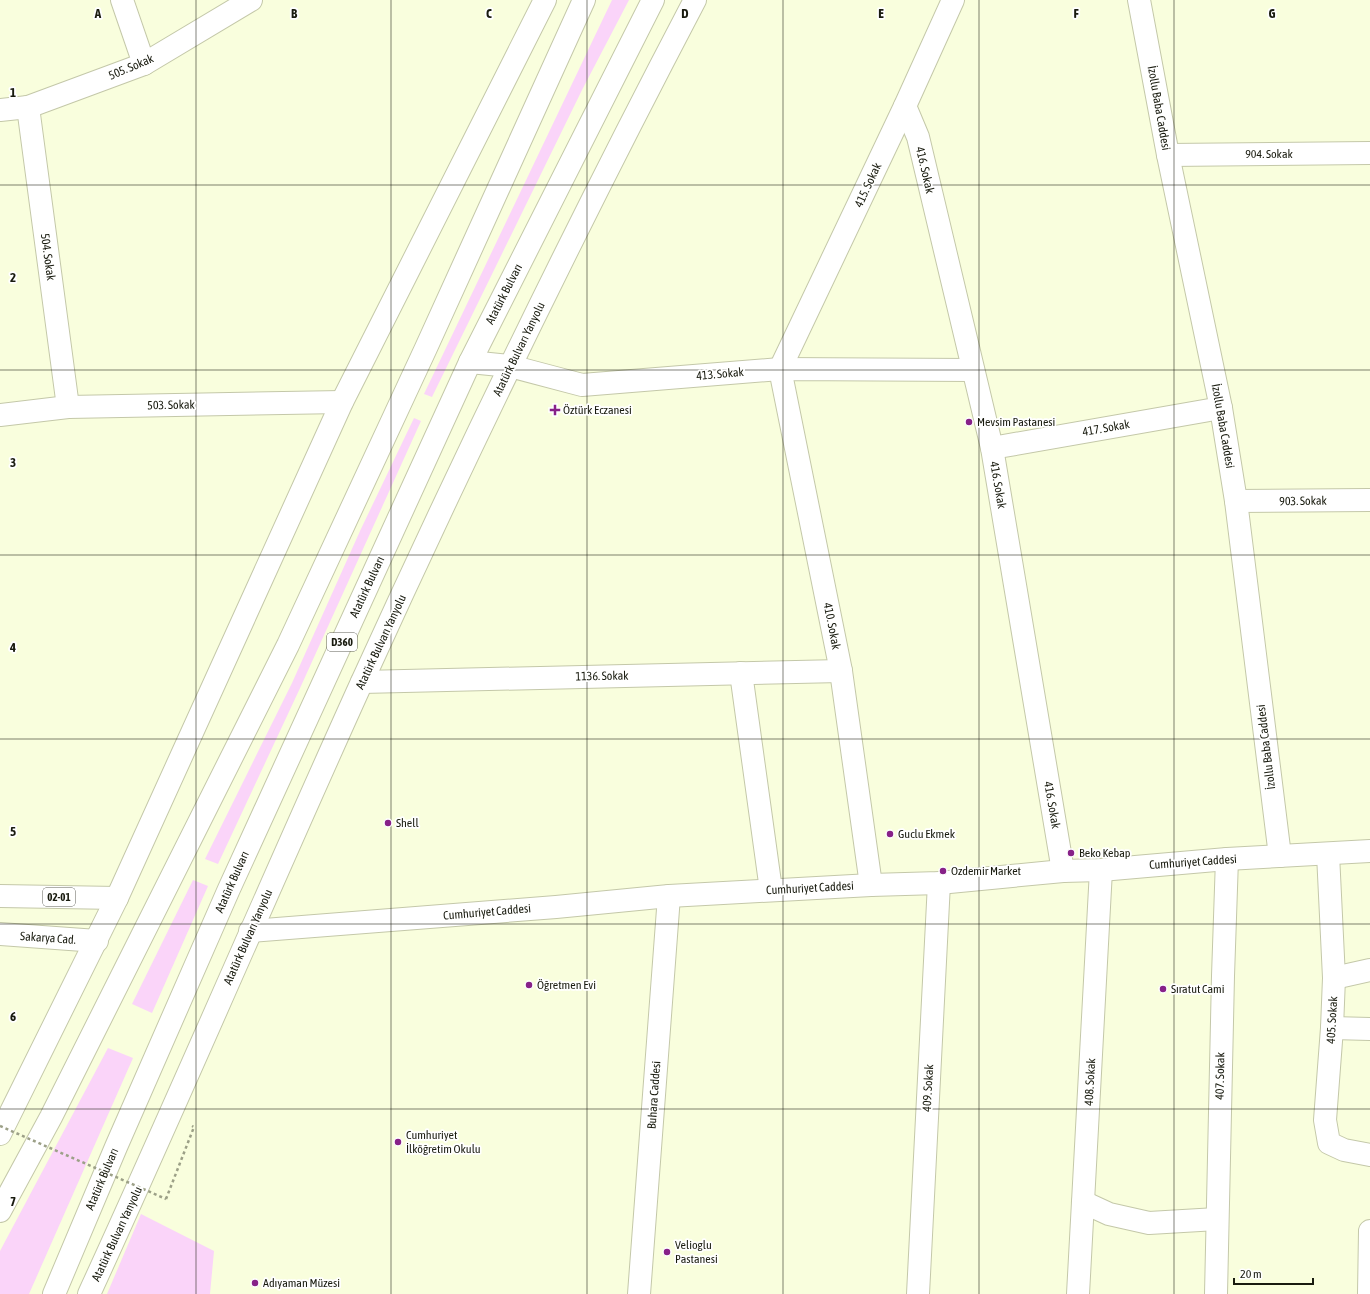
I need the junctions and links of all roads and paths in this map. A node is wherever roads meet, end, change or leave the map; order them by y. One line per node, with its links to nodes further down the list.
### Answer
1 (122, 0): 9 (main road)
2 (251, 0): 9 (main road, 505. Sokak)
3 (545, 0): 19 (main road)
4 (584, 0): 53 (main road)
5 (653, 0): 15 (main road, Atatürk Bulvarı / D360)
6 (695, 0): 16 (main road, Atatürk Bulvarı Yanyolu)
7 (953, 0): 10 (main road, 415. Sokak)
8 (1140, 0): 14 (main road, İzollu Baba Caddesi)
9 (144, 64): 11 (main road, 505. Sokak)
10 (905, 106): 17 (main road, 415. Sokak); 18 (main road, 416. Sokak)
11 (28, 107): 12 (main road, 505. Sokak); 20 (main road, 504. Sokak)
12 (0, 110)
13 (1370, 153): 14 (main road, 904. Sokak)
14 (1168, 155): 21 (main road, İzollu Baba Caddesi)
15 (470, 362): 16 (main road, 413. Sokak); 56 (main road, Atatürk Bulvarı / D360)
16 (510, 366): 17 (main road, 413. Sokak); 28 (main road, Atatürk Bulvarı Yanyolu)
17 (780, 369): 18 (main road, 413. Sokak); 26 (main road, 410. Sokak)
18 (973, 370): 23 (main road, 416. Sokak)
19 (342, 402): 20 (main road, 503. Sokak); 40 (main road)
20 (68, 406): 22 (main road, 503. Sokak)
21 (1221, 408): 23 (main road, 417. Sokak); 25 (main road, İzollu Baba Caddesi)
22 (0, 415)
23 (992, 448): 34 (main road, 416. Sokak)
24 (1370, 500): 25 (main road, 903. Sokak)
25 (1236, 502): 31 (main road, İzollu Baba Caddesi)
26 (841, 671): 27 (main road, 1136. Sokak); 36 (main road, 410. Sokak)
27 (741, 673): 28 (main road, 1136. Sokak); 37 (main road)
28 (362, 682): 41 (main road, Atatürk Bulvarı Yanyolu)
29 (1370, 851): 30 (main road, Cumhuriyet Caddesi)
30 (1328, 854): 31 (main road, Cumhuriyet Caddesi); 45 (main road, 405. Sokak)
31 (1280, 856): 32 (main road, Cumhuriyet Caddesi)
32 (1227, 859): 33 (main road, Cumhuriyet Caddesi); 54 (main road, 407. Sokak)
33 (1101, 870): 34 (main road, Cumhuriyet Caddesi); 52 (main road, 408. Sokak)
34 (1063, 871): 35 (main road, Cumhuriyet Caddesi)
35 (939, 883): 36 (main road, Cumhuriyet Caddesi); 59 (main road, 409. Sokak)
36 (871, 885): 37 (main road, Cumhuriyet Caddesi)
37 (771, 890): 39 (main road, Cumhuriyet Caddesi)
38 (0, 896): 40 (main road, 02-01)
39 (669, 896): 41 (main road, Cumhuriyet Caddesi); 58 (main road, Buhara Caddesi)
40 (117, 898): 43 (main road)
41 (250, 931): 57 (main road, Atatürk Bulvarı Yanyolu)
42 (0, 934): 43 (main road, Sakarya Cad.)
43 (97, 941): 49 (main road)
44 (1370, 970): 45 (main road)
45 (1334, 978): 46 (main road, 405. Sokak)
46 (1332, 1028): 47 (main road); 51 (main road, 405. Sokak)
47 (1370, 1029)
48 (0, 1126): 50 (path, bridge)
49 (0, 1134)
50 (186, 1149)
51 (1370, 1155)
52 (1084, 1202): 54 (main road); 60 (main road, 408. Sokak)
53 (0, 1211)
54 (1217, 1219): 61 (main road, 407. Sokak)
55 (1370, 1231): 62 (main road)
56 (54, 1294)
57 (89, 1294)
58 (638, 1294)
59 (918, 1294)
60 (1078, 1294)
61 (1216, 1294)
62 (1370, 1294)

